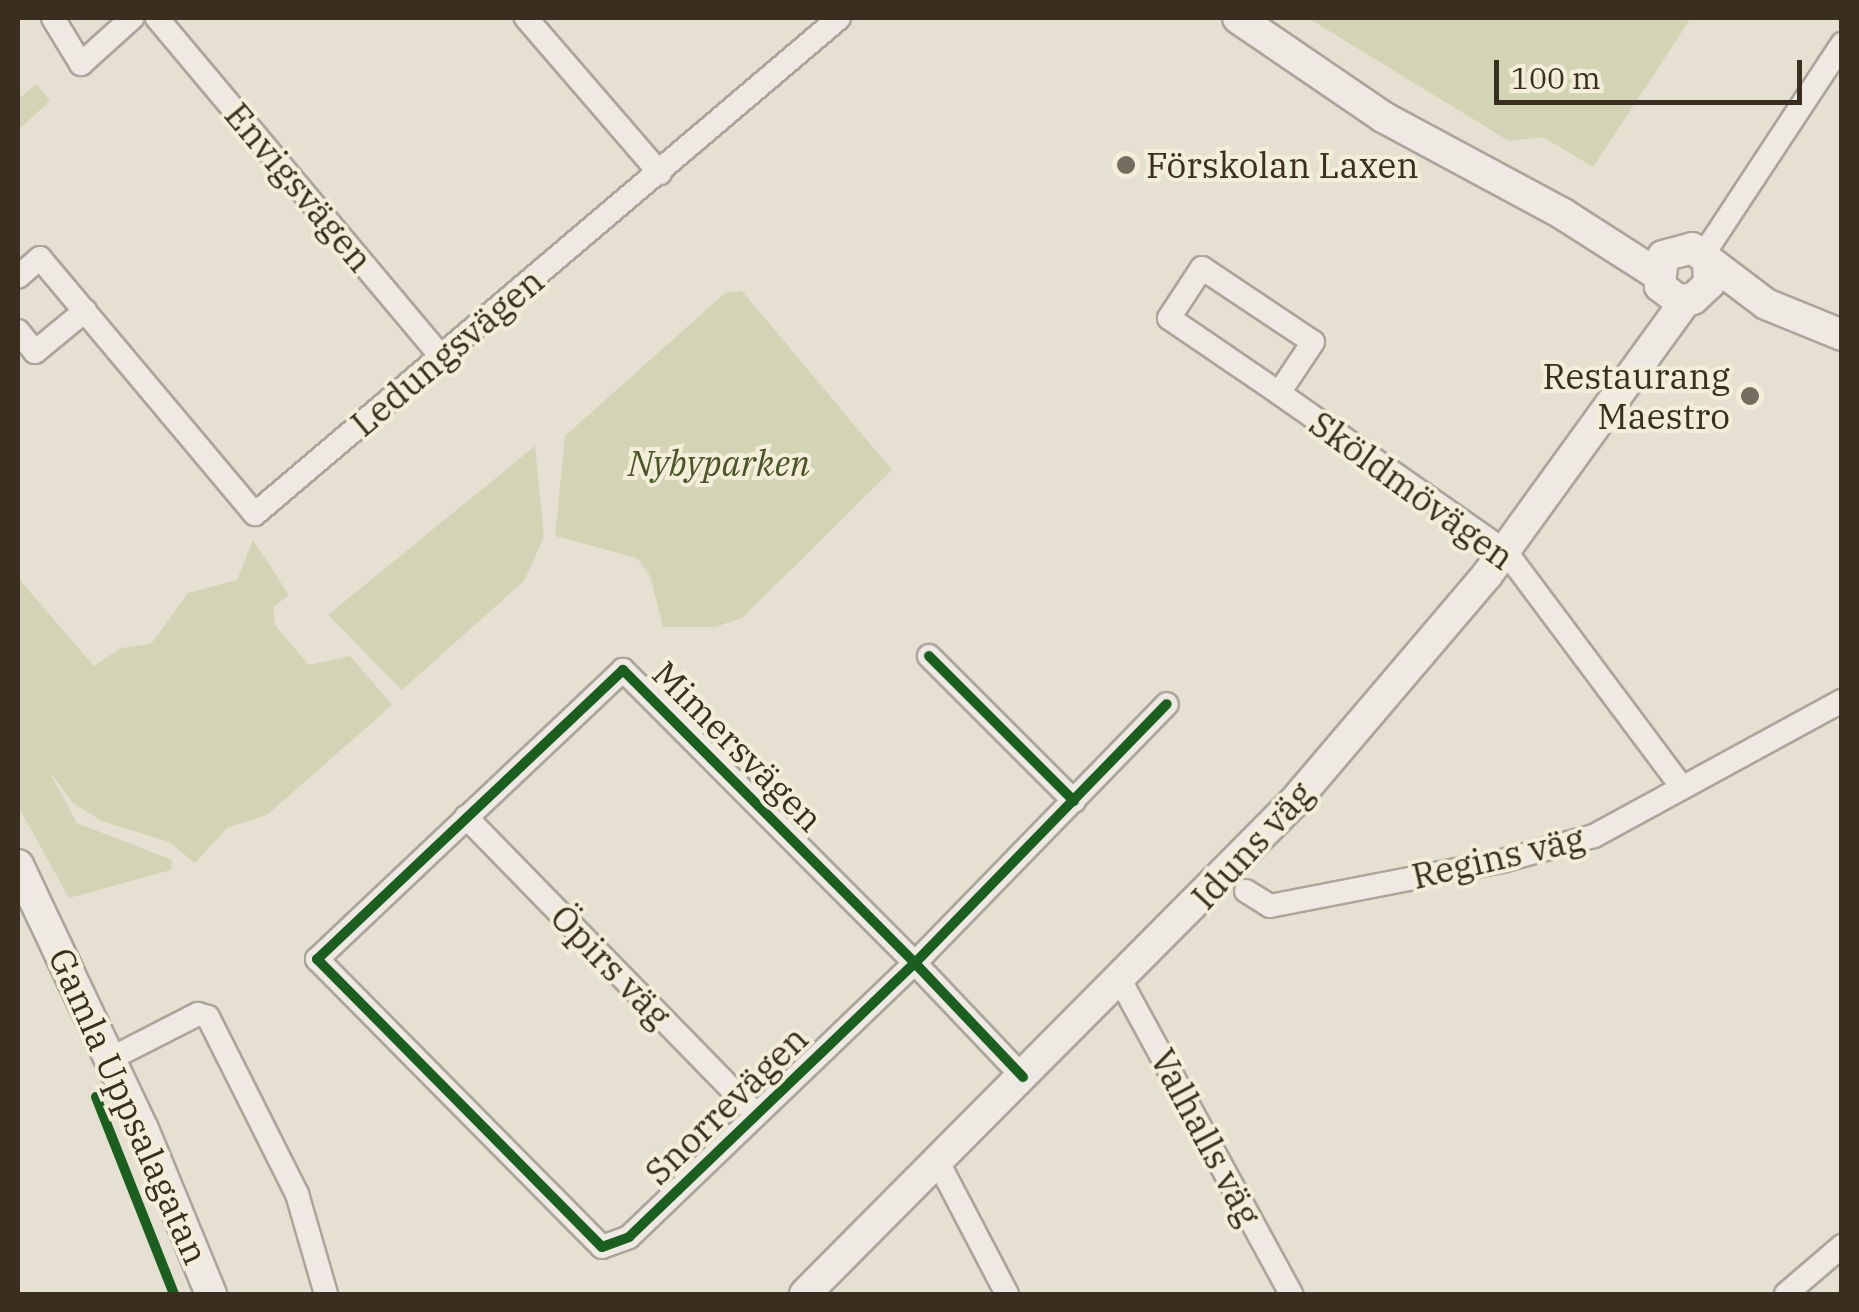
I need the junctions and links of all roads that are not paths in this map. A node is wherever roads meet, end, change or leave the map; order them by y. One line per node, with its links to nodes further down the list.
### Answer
1 (53, 18): 2 (street)
2 (132, 18)
3 (158, 18): 16 (street, Envigsvägen)
4 (526, 18): 8 (street)
5 (839, 18): 8 (street, Ledungsvägen)
6 (1238, 18): 11 (street)
7 (1842, 44): 9 (street)
8 (660, 173): 16 (street, Ledungsvägen)
9 (1706, 259): 11 (street); 11 (street); 12 (street)
10 (18, 277): 13 (street, Ledungsvägen)
11 (1675, 282): 12 (street); 18 (street, Iduns väg)
12 (1766, 304): 15 (street)
13 (84, 312): 14 (street); 16 (street, Ledungsvägen)
14 (18, 331)
15 (1842, 335)
16 (440, 357)
17 (1278, 393): 17 (street, Sköldmövägen); 18 (street, Sköldmövägen)
18 (1506, 552): 22 (street, Sköldmövägen); 29 (street, Iduns väg)
19 (929, 656): 23 (street)
20 (1842, 701): 22 (street, Regins väg)
21 (1167, 704): 23 (street, Snorrevägen)
22 (1682, 787): 26 (street, Regins väg)
23 (1074, 801): 28 (street, Snorrevägen)
24 (466, 817): 27 (street, Mimersvägen); 28 (street, Mimersvägen); 32 (street, Öpirs väg)
25 (18, 865): 30 (street, Gamla Uppsalagatan)
26 (1246, 891)
27 (316, 959): 32 (street, Snorrevägen)
28 (915, 963): 31 (street, Mimersvägen); 32 (street, Snorrevägen)
29 (1120, 980): 31 (street, Iduns väg); 39 (street, Valhalls väg)
30 (110, 1058): 35 (street, Gamla Uppsalagatan); 36 (street)
31 (1023, 1077): 33 (street, Iduns väg)
32 (756, 1114)
33 (938, 1162): 37 (street, Iduns väg); 38 (street)
34 (1842, 1246): 40 (street)
35 (211, 1294)
36 (326, 1294)
37 (805, 1294)
38 (1007, 1294)
39 (1291, 1294)
40 (1786, 1294)

